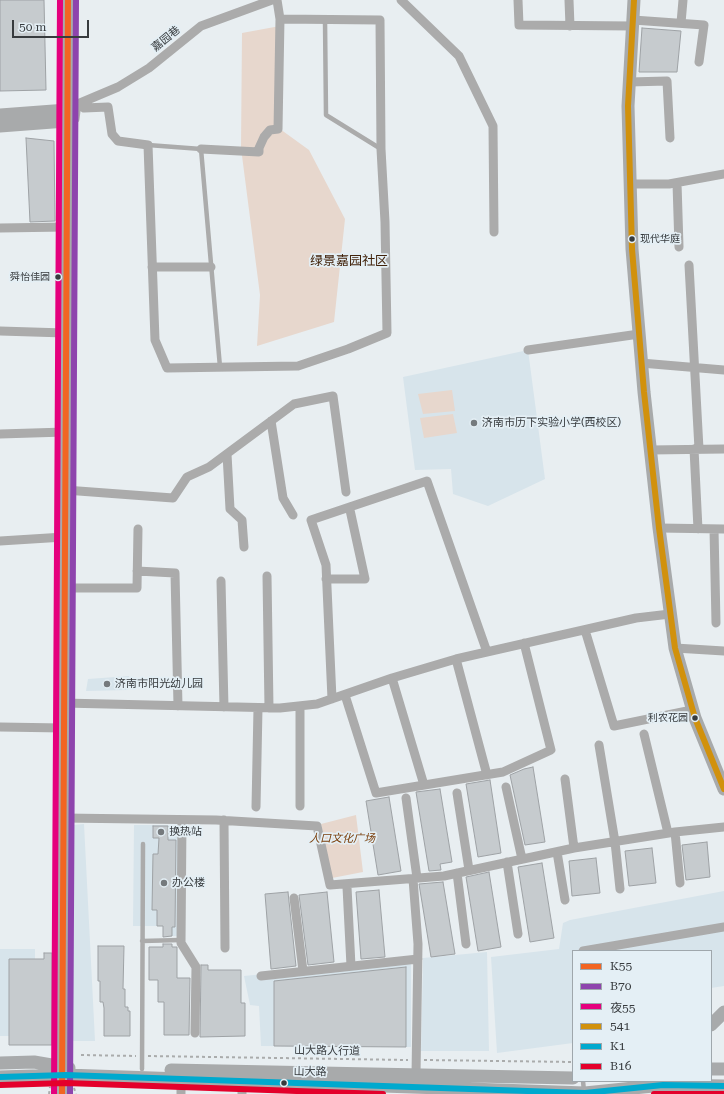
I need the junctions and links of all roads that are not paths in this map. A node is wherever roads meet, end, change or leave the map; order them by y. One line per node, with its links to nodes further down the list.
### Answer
1 (68, 0): 16 (main road)
2 (272, 0): 16 (street, 嘉园巷)
3 (277, 0): 9 (street)
4 (401, 0): 28 (street)
5 (518, 0): 13 (street)
6 (569, 0): 13 (street)
7 (634, 0): 11 (main road)
8 (683, 0): 12 (street)
9 (280, 19): 10 (street); 21 (street)
10 (325, 20): 22 (lane); 22 (street)
11 (633, 23): 12 (street); 13 (street); 15 (main road)
12 (681, 23): 14 (street)
13 (570, 26)
14 (699, 62)
15 (629, 82): 19 (street); 25 (main road)
16 (70, 111): 17 (main road); 18 (main road); 20 (street); 26 (main road)
17 (0, 115)
18 (0, 126)
19 (670, 138)
20 (148, 144): 21 (lane); 31 (street)
21 (201, 149): 32 (lane)
22 (381, 149): 38 (street)
23 (724, 174): 24 (street)
24 (677, 183): 25 (street); 29 (street)
25 (630, 184): 35 (main road)
26 (66, 227): 27 (street); 34 (main road)
27 (0, 228)
28 (494, 232)
29 (679, 247)
30 (689, 265): 39 (street)
31 (152, 267): 32 (street); 38 (street)
32 (211, 267): 38 (lane)
33 (0, 331): 34 (street)
34 (65, 333): 42 (main road)
35 (639, 334): 36 (street); 37 (main road)
36 (528, 350)
37 (641, 363): 39 (street); 46 (main road)
38 (220, 367)
39 (695, 368): 40 (street); 44 (street)
40 (724, 370)
41 (271, 421): 47 (street); 49 (street); 51 (street)
42 (65, 432): 43 (street); 48 (main road)
43 (0, 434)
44 (696, 449): 45 (street); 46 (street); 54 (street)
45 (724, 449)
46 (650, 450): 52 (main road)
47 (227, 454): 48 (street); 59 (street)
48 (64, 490): 57 (main road)
49 (346, 492)
50 (350, 510): 62 (street)
51 (293, 515)
52 (659, 528): 54 (street); 65 (main road)
53 (138, 529): 60 (street)
54 (698, 529): 55 (street)
55 (714, 529): 56 (street); 66 (street)
56 (724, 529)
57 (64, 537): 58 (street); 64 (main road)
58 (0, 541)
59 (244, 547)
60 (137, 571): 64 (street); 77 (street)
61 (267, 576): 81 (street)
62 (326, 579): 71 (street); 75 (street)
63 (221, 581): 79 (street)
64 (64, 588): 76 (main road)
65 (670, 614): 67 (street); 69 (main road)
66 (716, 623)
67 (586, 630): 68 (street); 82 (street)
68 (524, 643): 71 (street); 87 (street)
69 (674, 648): 70 (street); 82 (main road)
70 (724, 651)
71 (487, 652): 72 (street)
72 (456, 659): 73 (street); 87 (street)
73 (392, 678): 74 (street); 89 (street)
74 (345, 695): 75 (street); 89 (street)
75 (332, 699): 78 (street)
76 (64, 703): 77 (street); 84 (main road)
77 (178, 706): 79 (street)
78 (300, 706): 81 (street); 94 (street)
79 (224, 707): 80 (street)
80 (258, 708): 81 (street); 95 (street)
81 (269, 708)
82 (692, 710): 91 (main road)
83 (0, 727): 84 (street)
84 (63, 728): 96 (main road)
85 (644, 734): 100 (street)
86 (599, 745): 101 (street)
87 (487, 775): 89 (street)
88 (565, 779): 103 (street)
89 (424, 785)
90 (506, 787): 105 (street)
91 (724, 789)
92 (457, 793): 107 (street)
93 (406, 798): 109 (street)
94 (300, 806)
95 (256, 807)
96 (63, 818): 97 (street); 133 (main road)
97 (182, 820): 98 (street); 117 (street)
98 (224, 820): 109 (street); 120 (street)
99 (724, 827): 100 (street)
100 (672, 833): 101 (street); 110 (street)
101 (615, 842): 103 (street); 112 (street)
102 (143, 844): 118 (lane)
103 (574, 848): 104 (street)
104 (557, 852): 105 (street); 114 (street)
105 (522, 859): 106 (street)
106 (507, 862): 107 (street); 116 (street)
107 (469, 870): 108 (street)
108 (457, 873): 109 (street); 119 (street)
109 (415, 879): 122 (street)
110 (680, 883)
111 (347, 887): 123 (street)
112 (620, 889)
113 (294, 898): 124 (street)
114 (565, 900)
115 (724, 927): 121 (street)
116 (518, 934)
117 (181, 940): 118 (lane); 128 (street)
118 (142, 941): 130 (lane)
119 (466, 944)
120 (225, 948)
121 (589, 950)
122 (418, 959): 123 (street); 134 (street)
123 (351, 966): 124 (street)
124 (303, 971): 125 (street)
125 (260, 976)
126 (724, 1012): 127 (main road)
127 (712, 1024)
128 (195, 1034)
129 (0, 1063): 133 (main road, 山大路)
130 (142, 1063): 133 (main road, 山大路); 134 (main road, 山大路)
131 (712, 1069): 132 (main road)
132 (724, 1069)
133 (62, 1071): 135 (main road, 山大路); 137 (main road, 山大路); 141 (main road)
134 (416, 1075): 136 (main road, 山大路)
135 (0, 1077)
136 (572, 1078)
137 (181, 1079): 138 (main road, 山大路); 142 (street)
138 (242, 1081): 140 (main road, 山大路); 143 (street)
139 (724, 1086): 140 (main road, 山大路)
140 (584, 1089)
141 (62, 1094)
142 (181, 1094)
143 (242, 1094)

